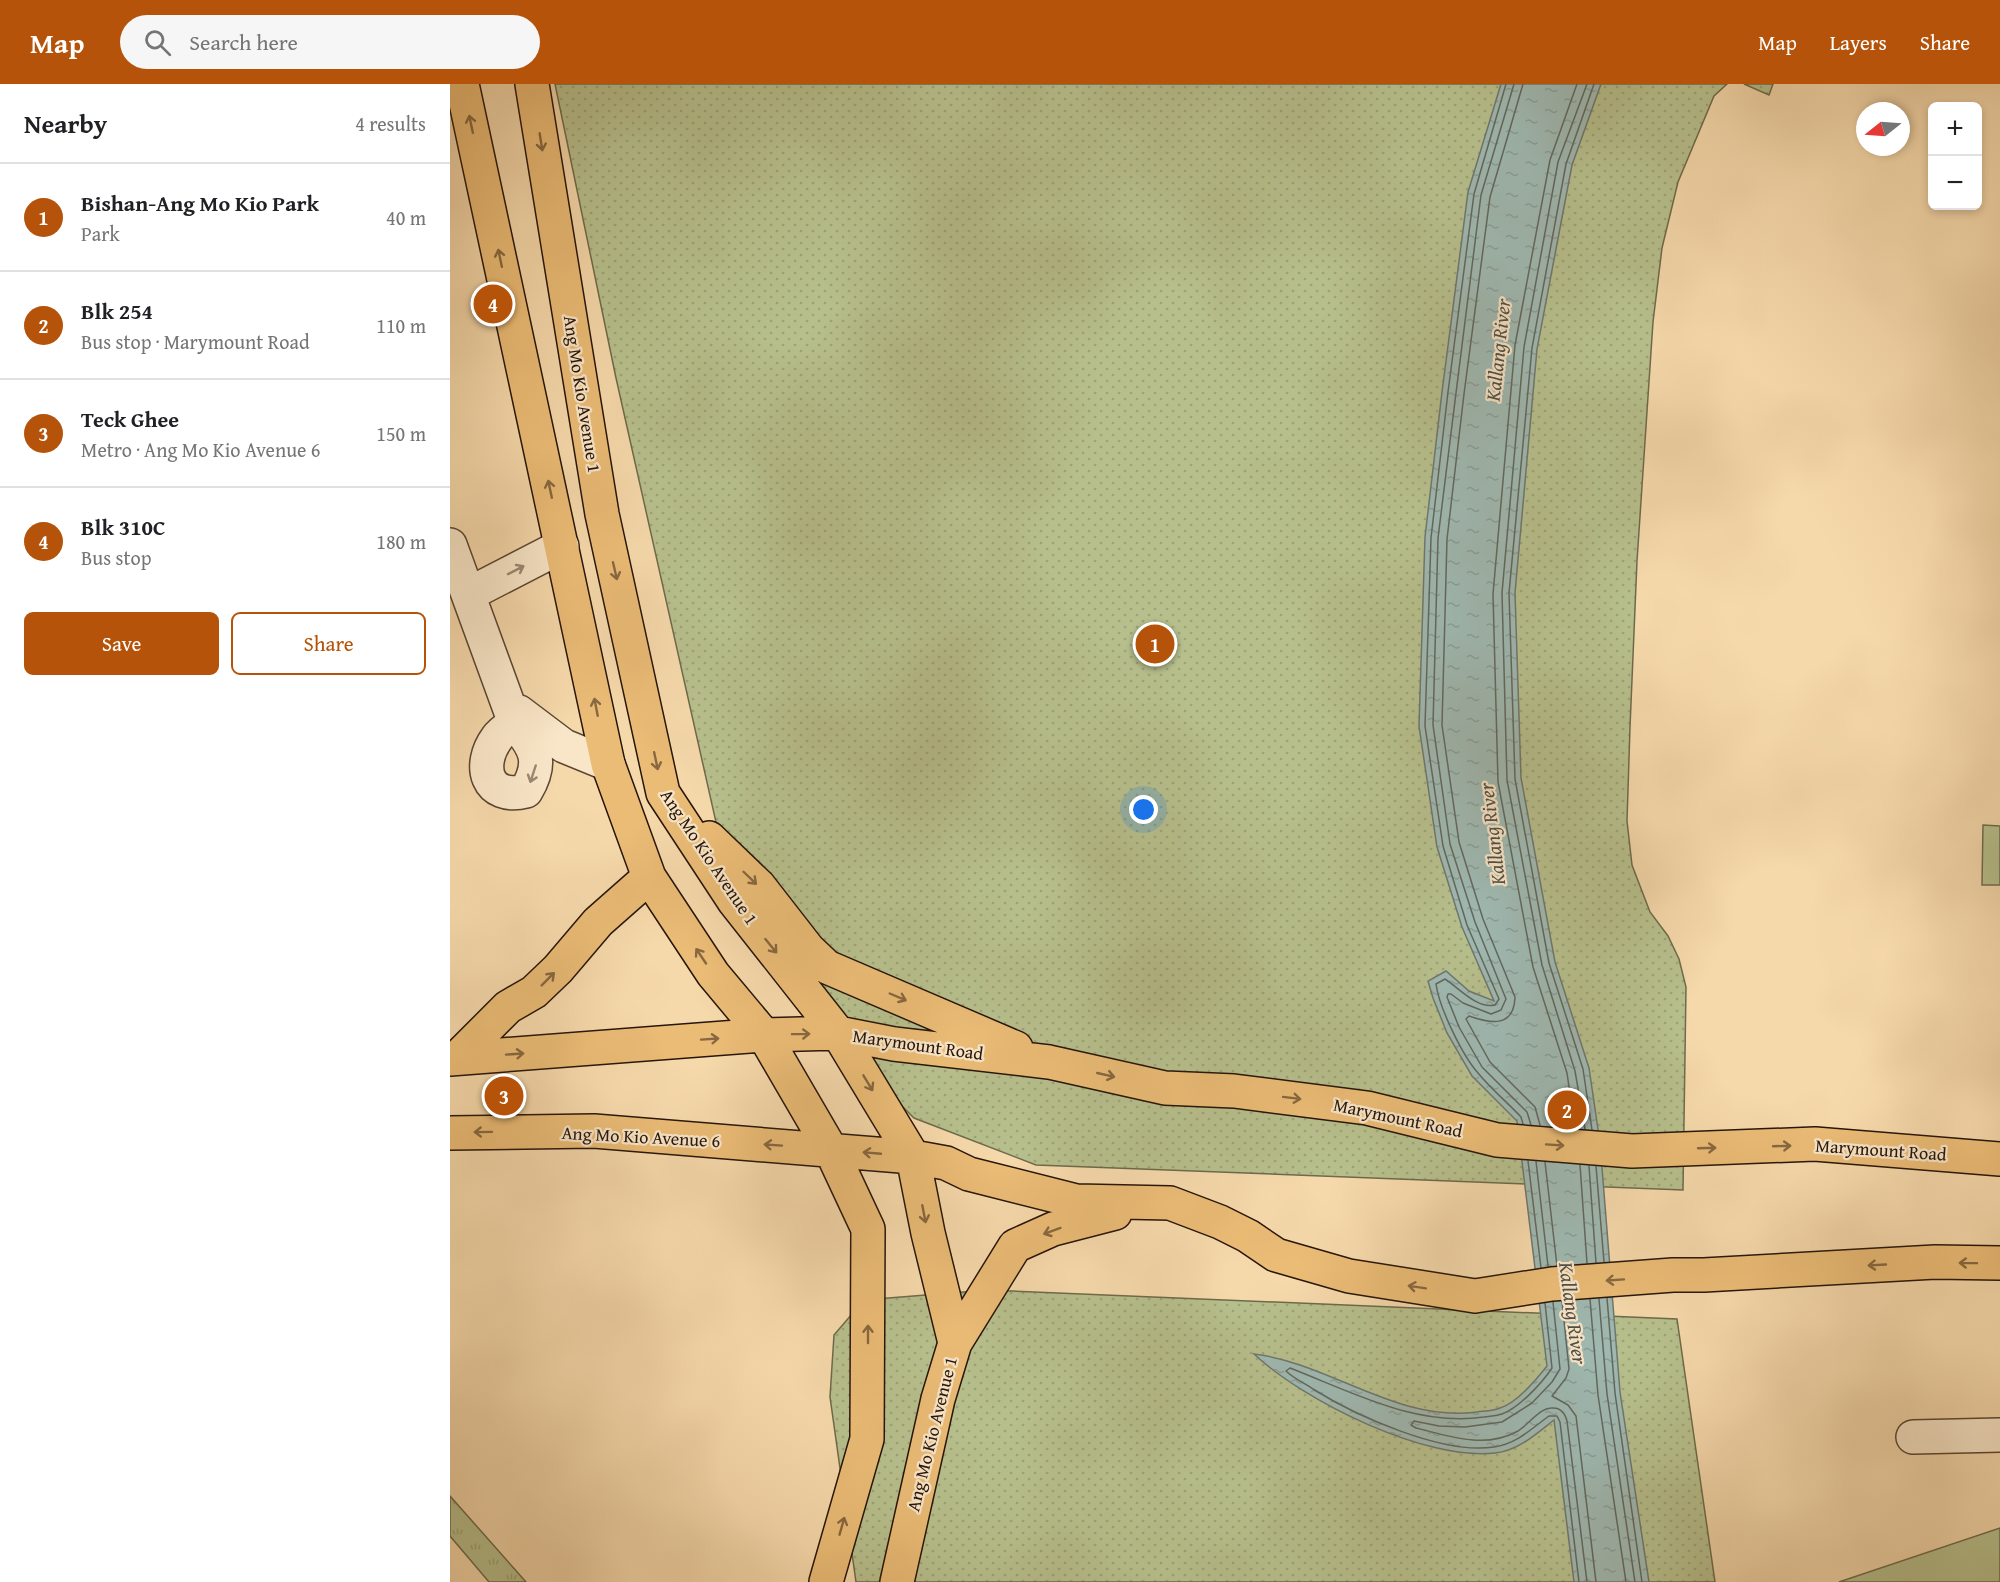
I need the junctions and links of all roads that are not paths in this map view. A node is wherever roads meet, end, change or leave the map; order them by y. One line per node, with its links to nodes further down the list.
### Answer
1 (462, 84): 4 (main road, one-way to 1)
2 (532, 84): 7 (main road, Ang Mo Kio Avenue 1, one-way to 7)
3 (450, 545): 5 (lane)
4 (562, 546): 5 (lane, one-way to 4); 6 (main road, one-way to 4)
5 (468, 594): 6 (lane, one-way to 5)
6 (608, 764): 8 (main road)
7 (663, 793): 9 (main road, Ang Mo Kio Avenue 1, one-way to 9); 12 (main road, one-way to 12)
8 (649, 877): 10 (main road, one-way to 8); 11 (main road, one-way to 8)
9 (838, 1033): 10 (main road, Marymount Road, one-way to 9); 12 (main road, Marymount Road); 15 (main road, Ang Mo Kio Avenue 1, one-way to 15)
10 (764, 1035): 11 (main road, one-way to 10); 14 (main road)
11 (454, 1058)
12 (1049, 1062): 16 (main road, Marymount Road, one-way to 16)
13 (450, 1133): 14 (main road, Ang Mo Kio Avenue 6, one-way to 13)
14 (831, 1150): 15 (main road, one-way to 14); 22 (main road, one-way to 14)
15 (913, 1157): 17 (main road); 19 (main road, Ang Mo Kio Avenue 1, one-way to 19)
16 (2000, 1159)
17 (1170, 1203): 18 (main road, one-way to 17); 19 (main road, one-way to 19)
18 (2000, 1263)
19 (955, 1343): 23 (main road, Ang Mo Kio Avenue 1)
20 (2000, 1435): 21 (lane)
21 (1913, 1437)
22 (825, 1582)
23 (897, 1582)

